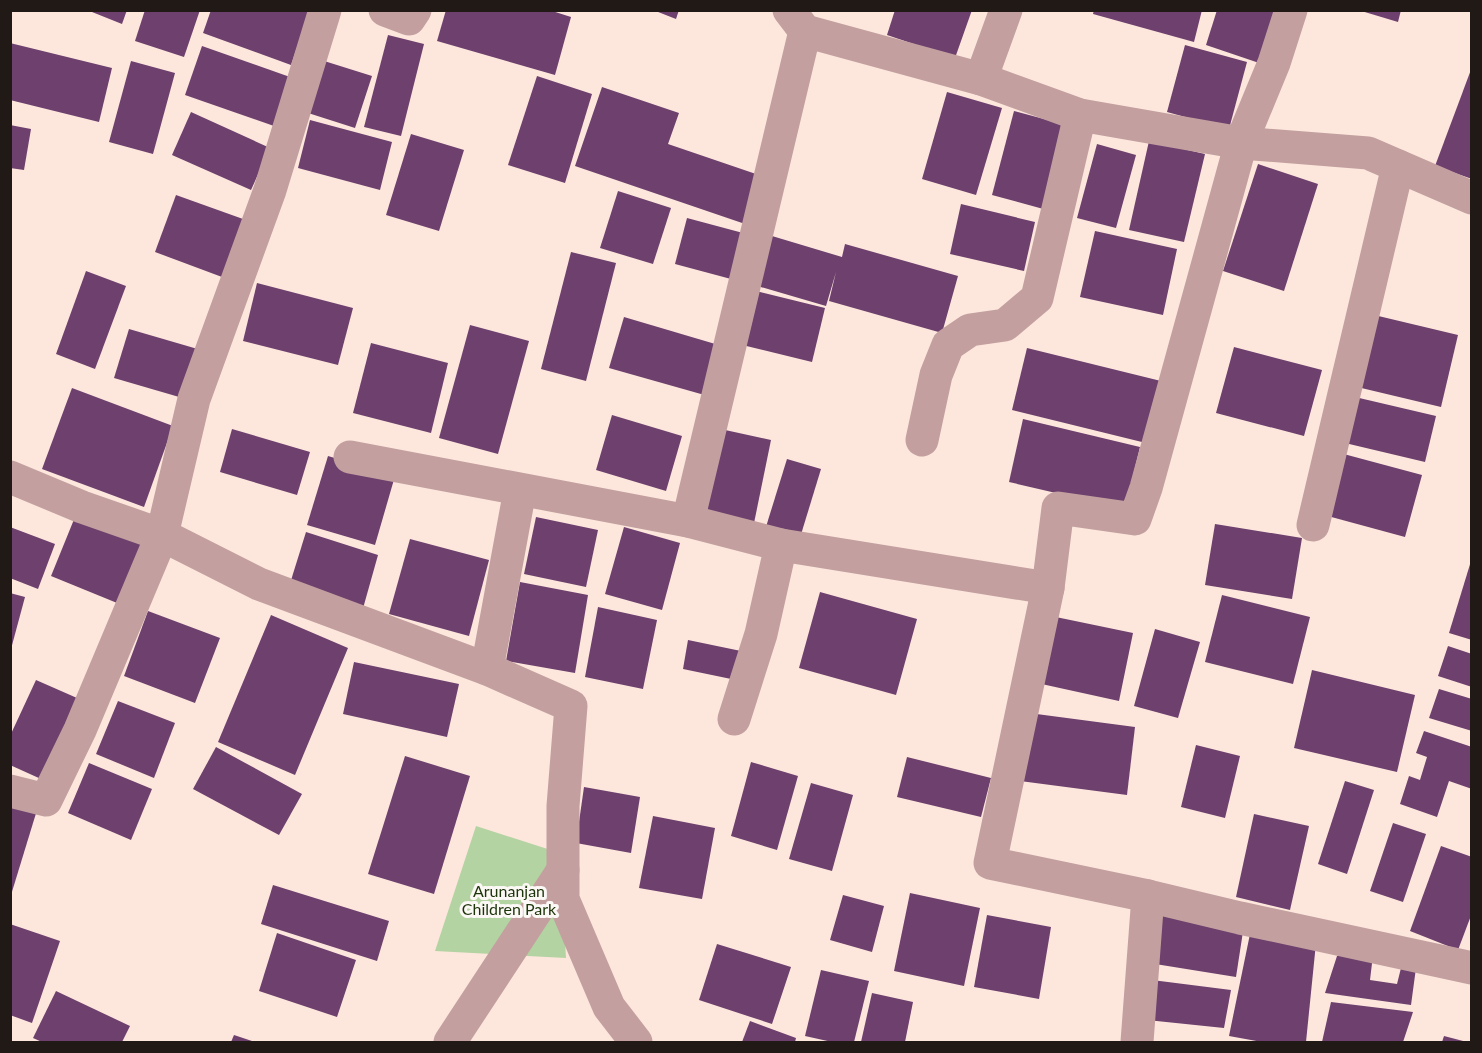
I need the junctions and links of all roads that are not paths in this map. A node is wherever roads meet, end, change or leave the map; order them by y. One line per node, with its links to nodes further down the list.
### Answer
1 (325, 10): 18 (street)
2 (385, 10): 3 (street)
3 (415, 10)
4 (1006, 10): 7 (street)
5 (1291, 10): 9 (street)
6 (797, 21): 7 (street); 16 (street)
7 (981, 79): 8 (street)
8 (1080, 115): 9 (street); 12 (street)
9 (1241, 143): 10 (street); 20 (street)
10 (1398, 166): 11 (street); 17 (street)
11 (1472, 198)
12 (922, 440)
13 (350, 457): 15 (street)
14 (10, 477): 18 (street)
15 (520, 490): 16 (street); 21 (street)
16 (688, 522): 19 (street)
17 (1313, 525)
18 (162, 535): 21 (street); 23 (street)
19 (782, 545): 20 (street); 22 (street)
20 (1048, 588): 25 (street)
21 (487, 669): 24 (street)
22 (734, 719)
23 (10, 790)
24 (563, 870): 27 (street); 28 (street)
25 (1148, 896): 26 (street); 29 (street)
26 (1472, 968)
27 (450, 1042)
28 (636, 1042)
29 (1137, 1042)

